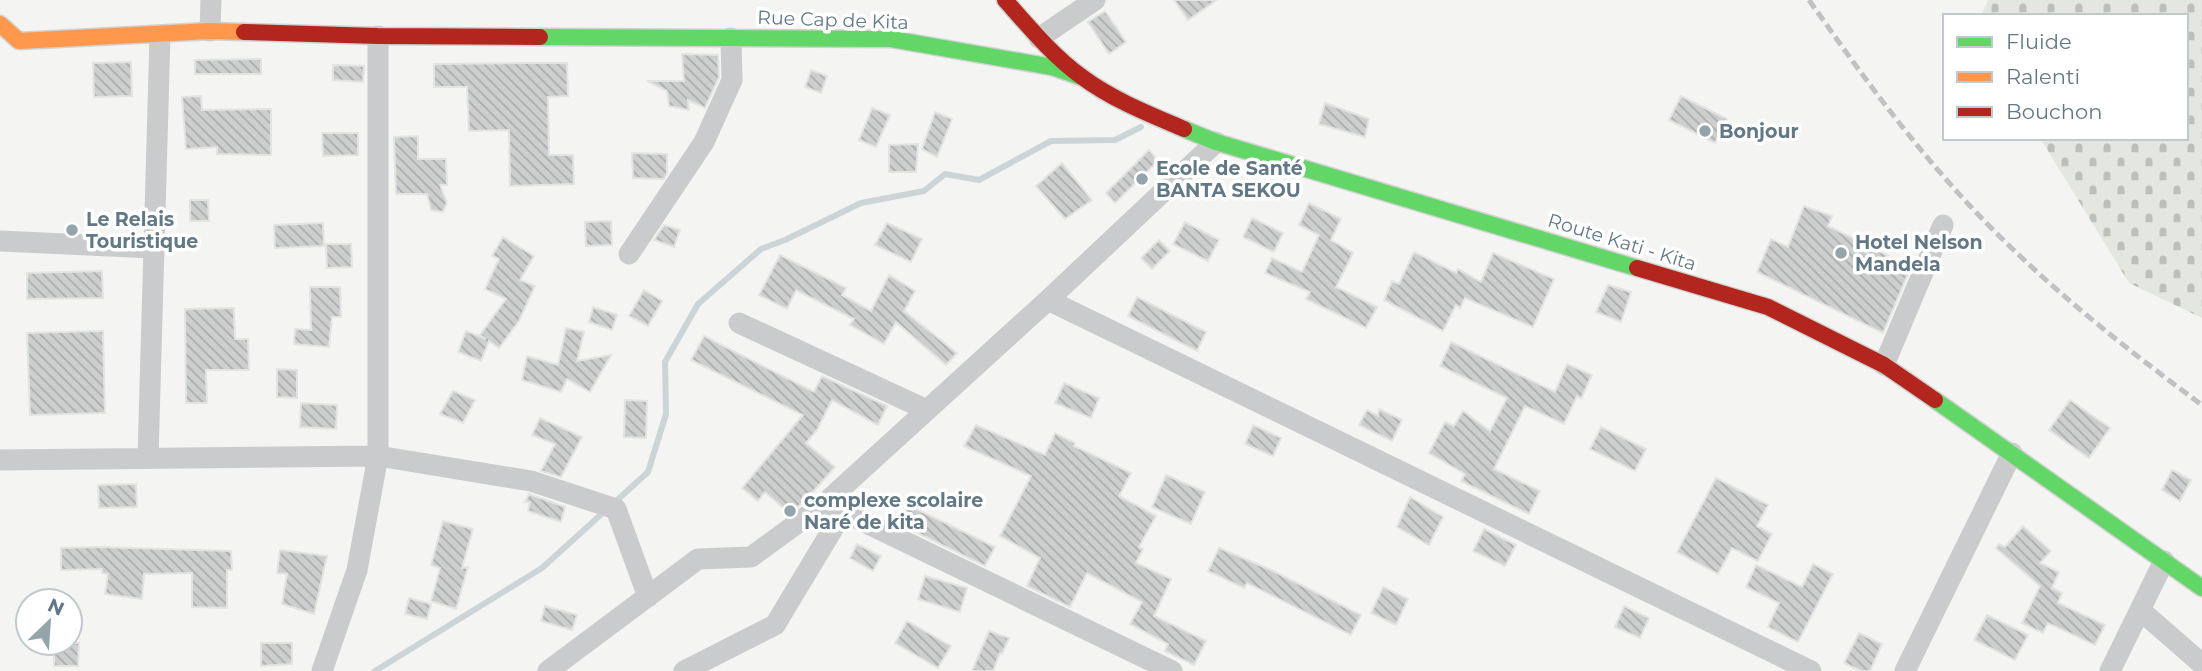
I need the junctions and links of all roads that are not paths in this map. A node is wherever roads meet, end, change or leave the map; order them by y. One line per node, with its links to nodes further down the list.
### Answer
1 (211, 0): 5 (street)
2 (1005, 0): 9 (main road, Route Kati - Kita)
3 (1095, 0): 9 (street)
4 (0, 23): 10 (main road)
5 (211, 31): 6 (main road, Rue Cap de Kita); 7 (main road, Rue Cap de Kita)
6 (160, 36): 10 (main road, Rue Cap de Kita); 16 (street)
7 (378, 36): 8 (main road, Rue Cap de Kita); 23 (street)
8 (731, 38): 12 (main road, Rue Cap de Kita); 17 (street)
9 (1039, 38): 12 (main road, Route Kati - Kita)
10 (19, 41): 11 (main road, Rue Cap de Kita)
11 (0, 43)
12 (1081, 77): 13 (main road, Route Kati - Kita)
13 (1216, 142): 18 (street); 20 (main road, Route Kati - Kita)
14 (1943, 225): 20 (street)
15 (0, 241): 16 (street)
16 (153, 248): 24 (street)
17 (629, 254)
18 (1048, 300): 21 (street); 36 (street)
19 (739, 323): 21 (street)
20 (1884, 365): 22 (main road, Route Kati - Kita)
21 (927, 410): 26 (street)
22 (2012, 453): 27 (main road, Route Kati - Kita); 37 (street)
23 (378, 456): 24 (street); 29 (street); 32 (street)
24 (148, 458): 25 (street)
25 (0, 460)
26 (834, 507): 29 (street); 34 (street); 35 (street)
27 (2164, 561): 28 (main road, Route Kati - Kita); 30 (street)
28 (2202, 588)
29 (648, 597): 33 (street)
30 (2140, 610): 31 (street); 38 (street)
31 (2202, 664)
32 (322, 671)
33 (548, 671)
34 (684, 671)
35 (1172, 671)
36 (1811, 671)
37 (1905, 671)
38 (2110, 671)

